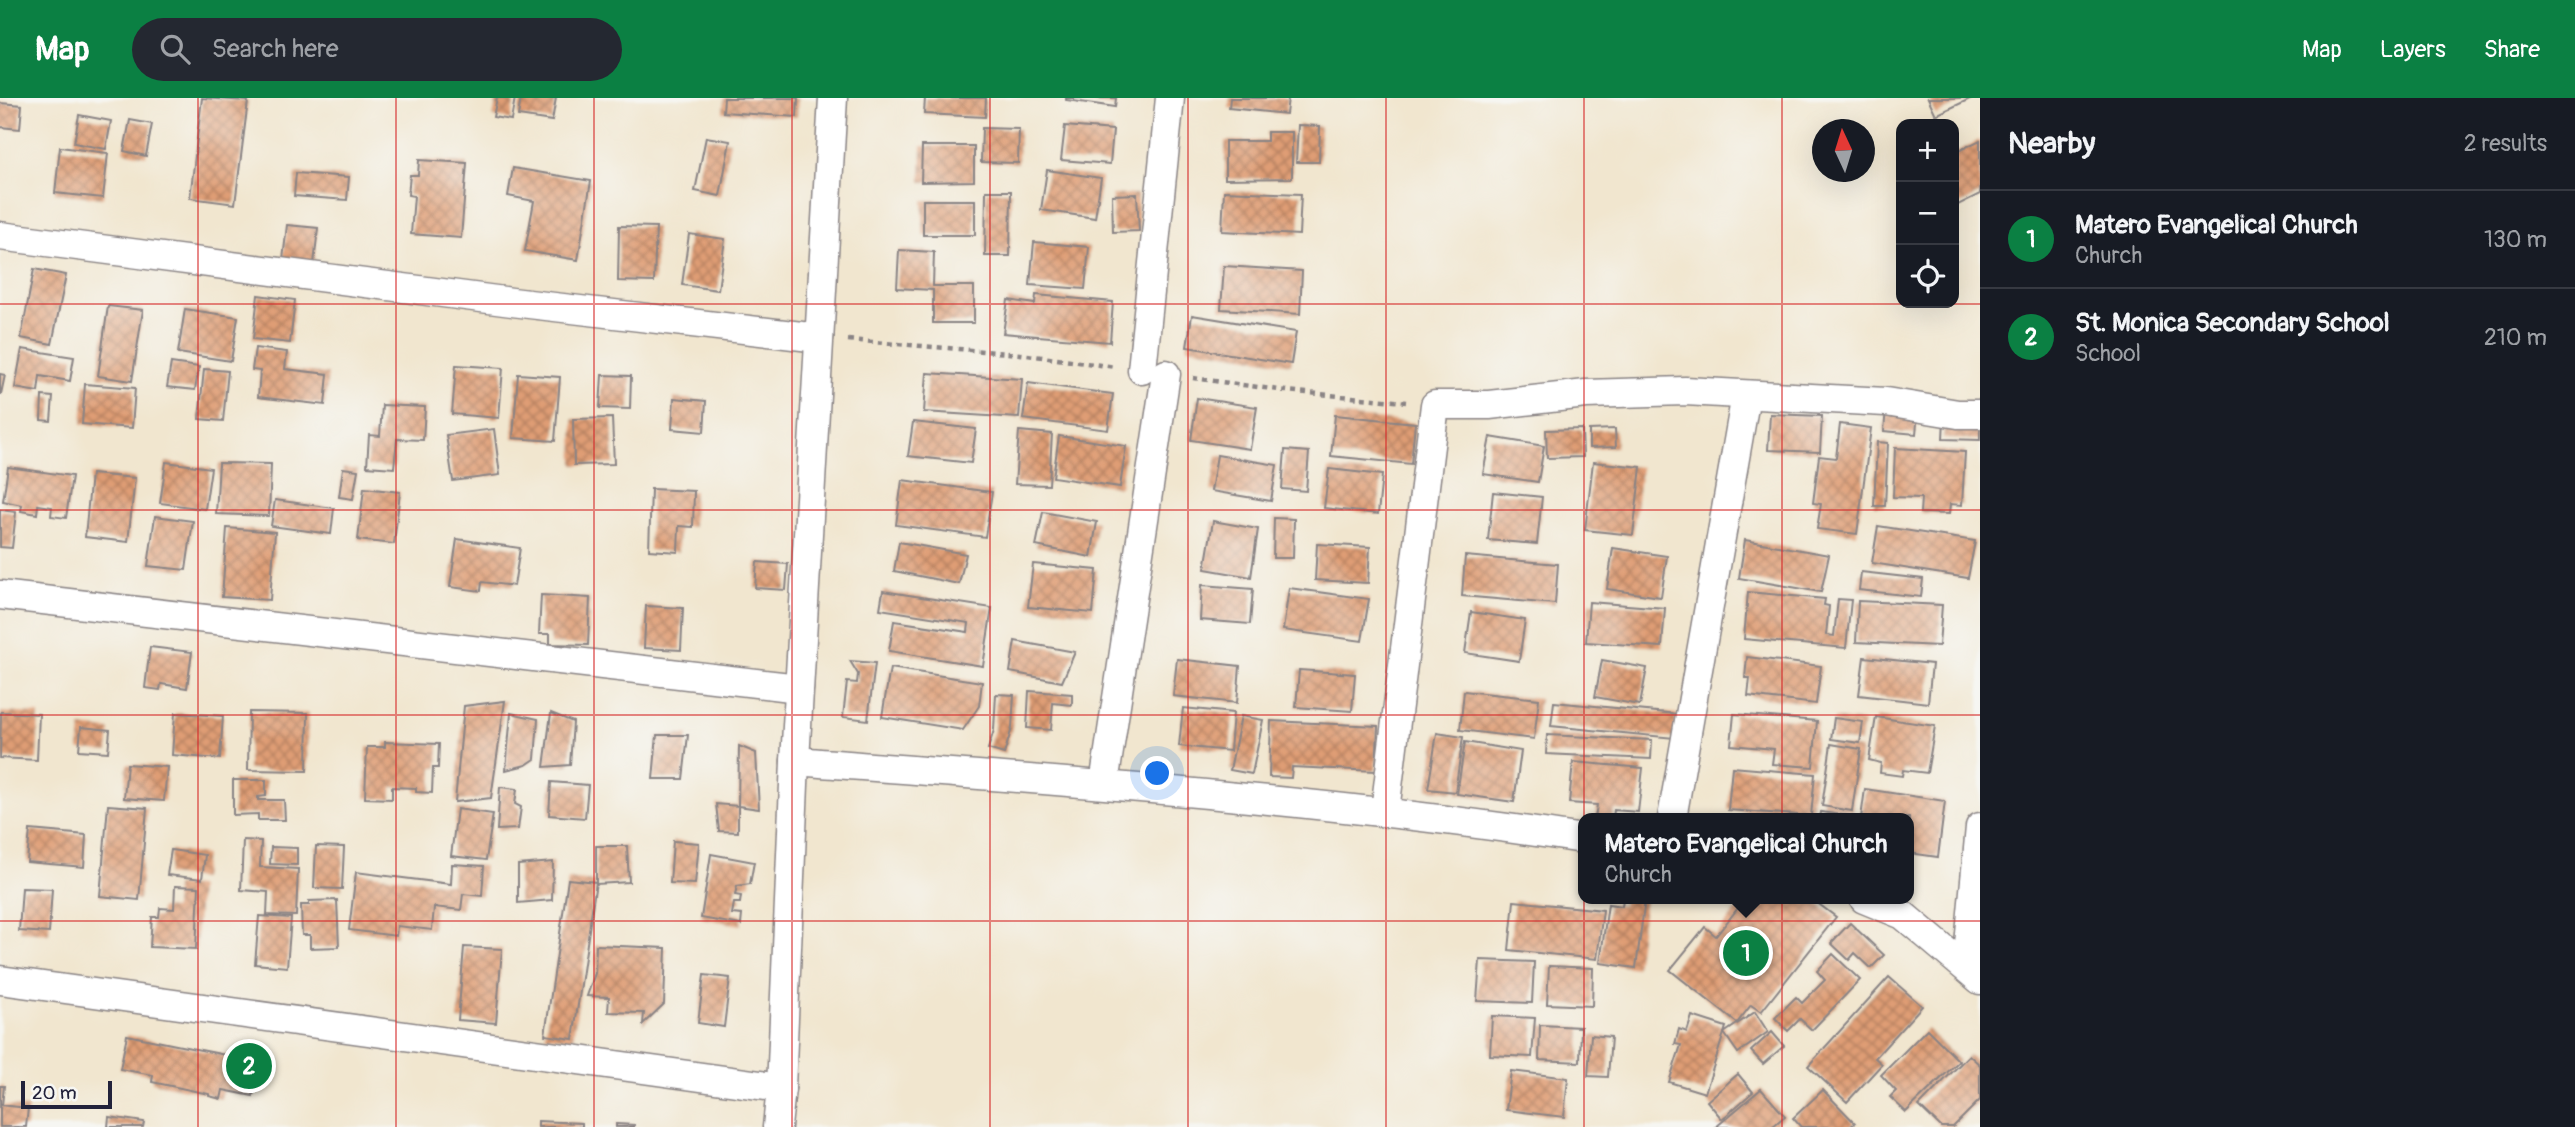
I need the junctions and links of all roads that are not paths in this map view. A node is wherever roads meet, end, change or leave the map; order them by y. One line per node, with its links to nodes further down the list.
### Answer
1 (833, 98): 4 (street)
2 (1170, 98): 10 (street)
3 (0, 236): 4 (street)
4 (820, 338): 8 (street)
5 (1746, 395): 6 (street); 11 (street); 12 (street)
6 (1980, 414)
7 (0, 595): 8 (street)
8 (799, 688): 9 (street)
9 (795, 761): 10 (street); 18 (street)
10 (1104, 784): 11 (street)
11 (1385, 811): 14 (street)
12 (1673, 813)
13 (1980, 827): 16 (street)
14 (1578, 838)
15 (1876, 904): 16 (street)
16 (1973, 973)
17 (0, 980): 18 (street)
18 (781, 1088): 19 (street)
19 (777, 1127)

